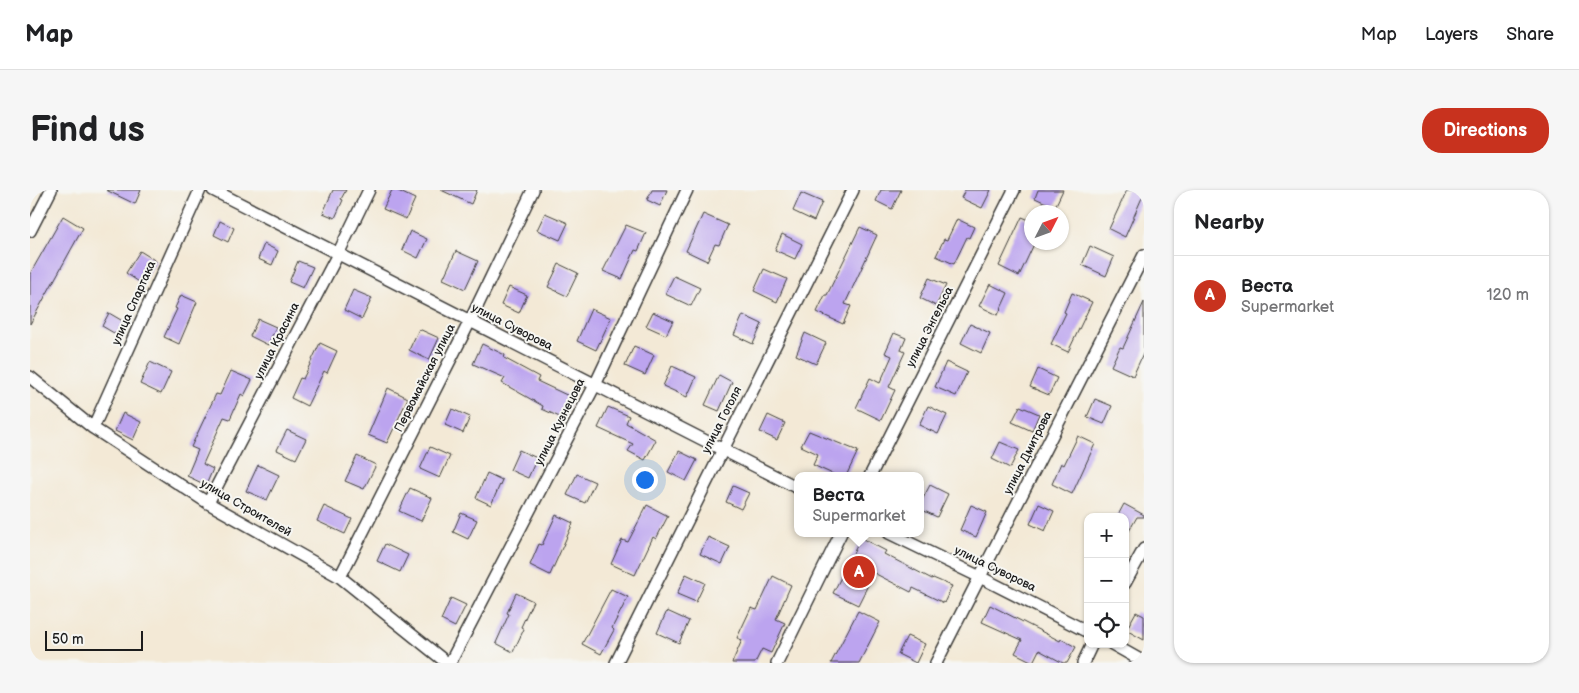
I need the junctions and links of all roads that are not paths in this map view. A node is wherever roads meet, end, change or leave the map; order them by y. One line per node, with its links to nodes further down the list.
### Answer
1 (51, 190): 9 (street)
2 (200, 190): 15 (street, улица Спартака)
3 (213, 190): 10 (street, улица Суворова)
4 (369, 190): 10 (street, улица Красина)
5 (533, 190): 12 (street, Первомайская улица)
6 (687, 190): 14 (street, улица Кузнецова)
7 (853, 190): 16 (street, улица Гоголя)
8 (1014, 190): 17 (street, улица Энгельса)
9 (30, 232)
10 (338, 254): 12 (street, улица Суворова); 19 (street, улица Красина)
11 (1144, 255): 25 (street, улица Дмитрова)
12 (470, 321): 14 (street, улица Суворова); 24 (street, Первомайская улица)
13 (30, 377): 15 (street, улица Строителей)
14 (594, 384): 16 (street, улица Суворова); 30 (street, улица Кузнецова)
15 (93, 428): 19 (street, улица Строителей)
16 (722, 450): 18 (street, улица Суворова); 31 (street, улица Гоголя)
17 (872, 472)
18 (794, 486)
19 (208, 503): 24 (street, улица Строителей)
20 (839, 537): 32 (street)
21 (897, 537): 25 (street, улица Суворова)
22 (1144, 549): 23 (street)
23 (1129, 576)
24 (340, 577): 30 (street, улица Строителей)
25 (980, 577): 26 (street, улица Суворова); 33 (street, улица Дмитрова)
26 (1084, 630)
27 (1090, 648): 34 (street)
28 (1119, 648): 29 (street)
29 (1144, 662)
30 (449, 663)
31 (616, 663)
32 (776, 663)
33 (936, 663)
34 (1082, 663)

